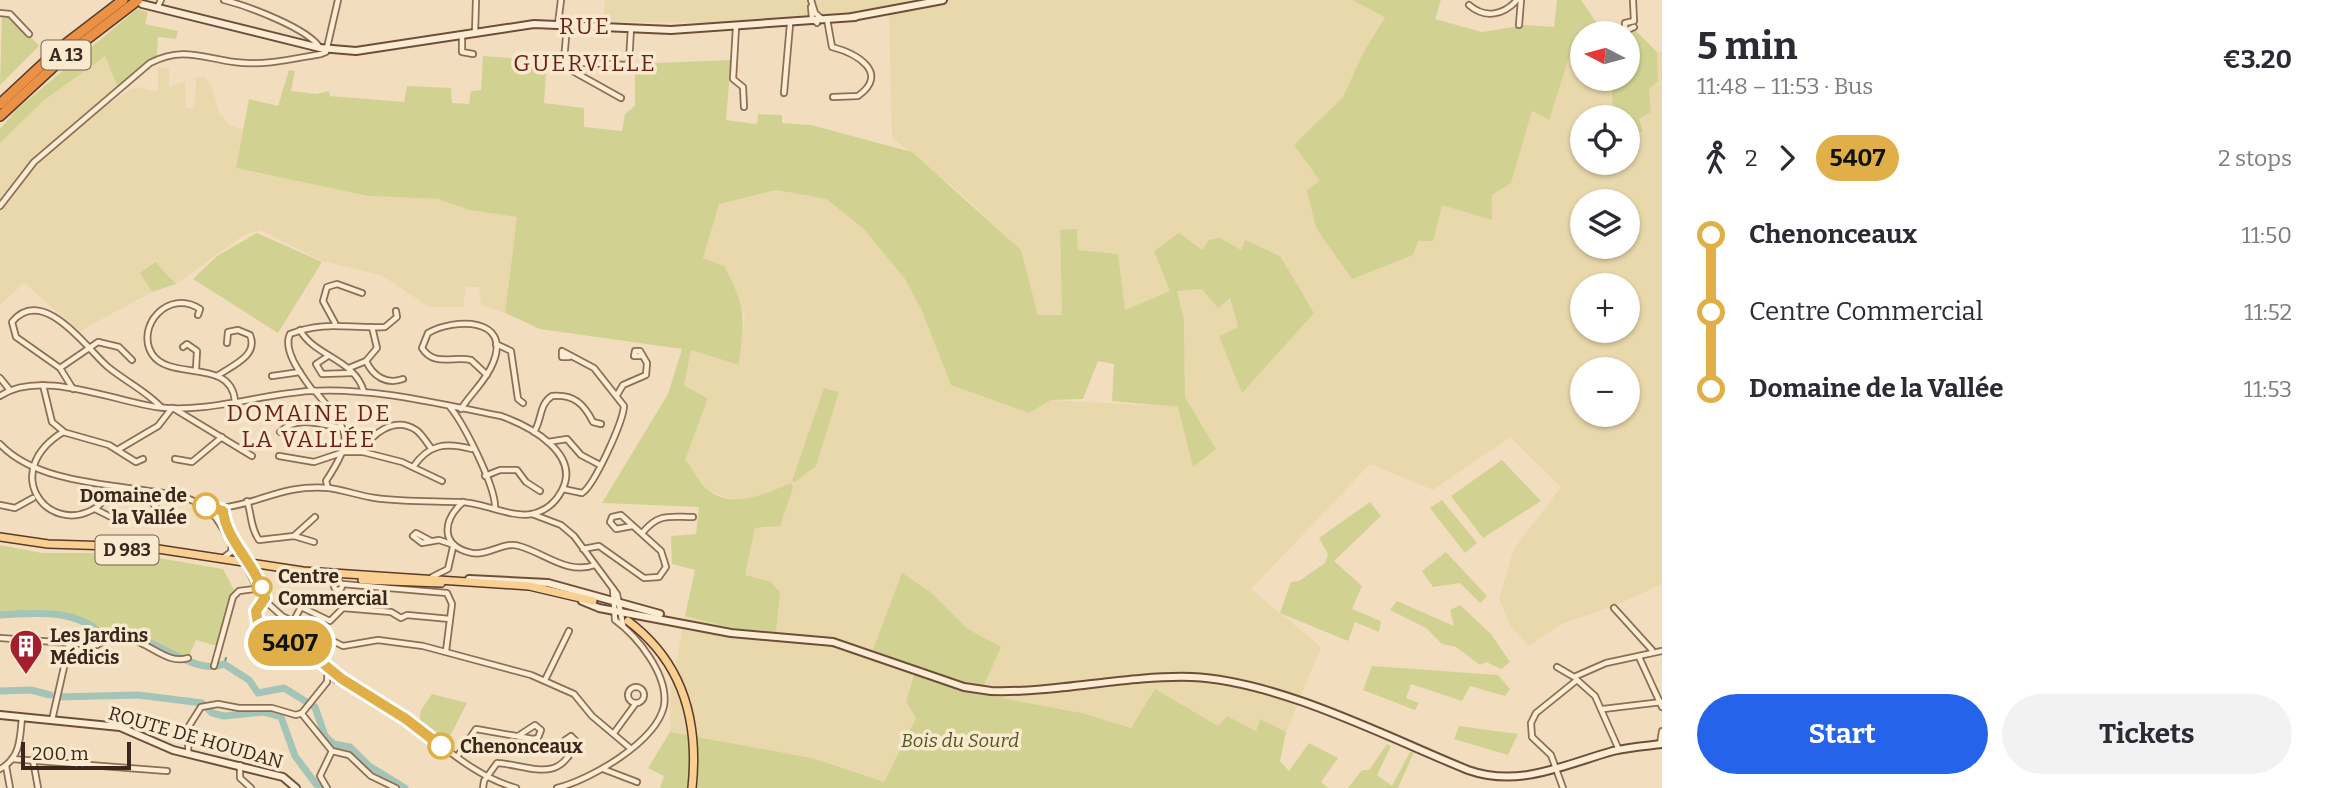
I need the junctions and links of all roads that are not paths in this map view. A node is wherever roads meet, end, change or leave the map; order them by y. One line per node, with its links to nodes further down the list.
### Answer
1 (123, 0): 32 (highway, A 13)
2 (161, 0): 13 (street)
3 (224, 0): 26 (street)
4 (338, 0): 26 (street)
5 (476, 0): 23 (street)
6 (561, 0): 18 (street)
7 (943, 0): 15 (main road)
8 (1519, 0): 12 (street); 20 (street)
9 (1633, 0): 16 (street)
10 (811, 1): 15 (street)
11 (140, 2): 13 (main road); 34 (highway, A 13)
12 (1469, 5)
13 (157, 8): 26 (main road)
14 (0, 13): 24 (street)
15 (817, 19): 17 (main road); 30 (street)
16 (1634, 21)
17 (793, 23): 21 (main road); 29 (street)
18 (558, 24): 19 (main road); 23 (main road)
19 (568, 25): 22 (main road); 28 (street)
20 (1519, 25)
21 (736, 27): 22 (main road); 33 (street)
22 (631, 28): 28 (street)
23 (475, 33): 25 (main road)
24 (29, 34)
25 (462, 36): 26 (main road); 27 (street)
26 (323, 48): 35 (street)
27 (473, 54)
28 (565, 62): 31 (street)
29 (784, 93)
30 (832, 97)
31 (621, 98)
32 (0, 104)
33 (744, 107)
34 (0, 116)
35 (0, 206)
36 (362, 293): 39 (street)
37 (396, 311): 40 (street)
38 (198, 316): 52 (street)
39 (335, 323): 40 (street); 41 (street)
40 (372, 327): 50 (street)
41 (300, 330): 47 (street); 54 (street)
42 (227, 343): 56 (street)
43 (496, 344): 55 (street); 55 (street); 70 (street)
44 (183, 347): 52 (street)
45 (89, 348): 49 (street); 51 (street); 51 (street); 71 (street)
46 (640, 355): 66 (street)
47 (328, 356): 53 (street); 53 (street)
48 (569, 357): 66 (street)
49 (132, 360)
50 (366, 361): 53 (street); 59 (street)
51 (60, 368): 62 (street)
52 (196, 369): 56 (street)
53 (351, 370): 65 (street)
54 (300, 372): 57 (street); 63 (street)
55 (487, 375): 74 (street)
56 (216, 376): 68 (street)
57 (272, 376)
58 (0, 377): 61 (street)
59 (403, 379)
60 (43, 385): 61 (street); 62 (street); 76 (street)
61 (9, 389): 67 (street)
62 (73, 390): 71 (street)
63 (314, 391): 64 (street); 68 (street); 69 (street)
64 (329, 391): 65 (street); 69 (street)
65 (364, 392): 72 (street)
66 (617, 395): 96 (street)
67 (0, 396)
68 (235, 401): 73 (street)
69 (324, 401): 78 (street)
70 (523, 403)
71 (162, 407): 73 (street)
72 (450, 407): 74 (street); 75 (street)
73 (172, 408): 83 (street); 87 (street)
74 (462, 409): 75 (street); 81 (street)
75 (460, 420): 88 (street)
76 (52, 422): 79 (street); 82 (street)
77 (601, 425): 81 (street)
78 (342, 429): 80 (street); 89 (street)
79 (64, 432): 82 (street); 87 (street)
80 (280, 432)
81 (534, 432): 84 (street)
82 (54, 436): 95 (street)
83 (222, 437): 91 (street); 93 (street)
84 (548, 442): 96 (street); 104 (street)
85 (0, 444): 95 (street)
86 (430, 448): 88 (street); 90 (street); 97 (street)
87 (118, 449): 94 (street)
88 (472, 450): 98 (street)
89 (344, 452): 90 (street); 92 (street); 99 (street)
90 (363, 452): 97 (street)
91 (252, 456)
92 (279, 456)
93 (175, 458)
94 (143, 459)
95 (28, 464): 101 (street); 107 (street)
96 (600, 465): 104 (street)
97 (413, 467): 100 (street)
98 (485, 476): 106 (street); 112 (street)
99 (326, 481): 102 (street); 103 (street)
100 (442, 481)
101 (117, 487): 105 (street); 114 (street)
102 (312, 487): 103 (street); 108 (street)
103 (328, 488): 110 (street)
104 (564, 489): 113 (street)
105 (144, 491): 109 (street); 122 (street)
106 (540, 491)
107 (33, 498): 111 (street); 114 (street)
108 (247, 501): 115 (street); 125 (street)
109 (197, 503): 115 (street); 118 (street)
110 (456, 504): 112 (street); 130 (street)
111 (0, 505)
112 (495, 508): 116 (street)
113 (548, 508): 116 (street); 121 (street)
114 (95, 509): 117 (street)
115 (221, 511): 118 (street); 118 (street); 131 (street)
116 (531, 514): 121 (street)
117 (119, 515)
118 (216, 517): 129 (street)
119 (315, 517): 125 (street)
120 (693, 517): 124 (street)
121 (550, 519): 132 (street)
122 (167, 521)
123 (632, 526): 123 (street); 124 (street)
124 (643, 532): 132 (street)
125 (294, 536): 128 (street)
126 (0, 539): 133 (main road); 135 (main road, D 983)
127 (431, 541): 130 (street)
128 (314, 542)
129 (232, 543): 133 (street); 135 (street)
130 (454, 546): 134 (street); 136 (street)
131 (242, 549): 135 (street); 135 (street)
132 (583, 549): 134 (street)
133 (218, 559): 135 (main road)
134 (595, 565): 144 (street)
135 (256, 569): 136 (main road); 137 (main road, D 983); 139 (street); 139 (street)
136 (431, 578): 137 (main road); 144 (main road)
137 (473, 582): 141 (main road, D 983); 142 (main road)
138 (342, 584): 145 (street)
139 (260, 589): 140 (street); 157 (street)
140 (264, 599): 147 (street); 159 (street)
141 (593, 601)
142 (599, 608): 144 (main road); 146 (street)
143 (1614, 608): 152 (street)
144 (620, 612): 146 (street); 146 (street); 148 (main road); 148 (main road); 173 (street); 198 (main road)
145 (450, 619): 147 (street); 153 (street)
146 (615, 620)
147 (293, 622): 153 (street)
148 (695, 626): 184 (main road)
149 (569, 631): 161 (street)
150 (0, 638): 151 (street)
151 (69, 645): 156 (street); 168 (street)
152 (1652, 650): 154 (street); 155 (street)
153 (446, 651): 161 (street)
154 (1662, 651)
155 (1639, 657): 160 (street); 163 (street)
156 (185, 659)
157 (214, 666)
158 (1557, 667): 160 (street)
159 (331, 676): 165 (street); 177 (street)
160 (1575, 679): 164 (street); 184 (street)
161 (545, 680): 170 (street)
162 (636, 703): 170 (street)
163 (1662, 704): 164 (street)
164 (1603, 709): 174 (street)
165 (302, 713): 175 (street); 176 (street)
166 (0, 715): 167 (main road, ROUTE DE HOUDAN)
167 (22, 717): 168 (main road, ROUTE DE HOUDAN); 179 (street)
168 (52, 720): 176 (main road, ROUTE DE HOUDAN)
169 (1662, 731): 172 (street)
170 (614, 733): 173 (street)
171 (518, 736): 171 (street); 177 (street)
172 (1661, 744): 174 (main road)
173 (630, 748): 183 (street)
174 (1619, 750): 184 (main road)
175 (332, 751): 193 (street); 194 (street)
176 (188, 754): 181 (main road, ROUTE DE HOUDAN)
177 (457, 757): 186 (street)
178 (568, 757): 186 (street)
179 (12, 759): 180 (street); 182 (street)
180 (33, 760): 185 (street); 190 (street)
181 (240, 765): 191 (street); 192 (main road, ROUTE DE HOUDAN)
182 (3, 767): 189 (street)
183 (603, 769): 187 (street); 188 (street)
184 (1555, 769): 199 (street)
185 (167, 771)
186 (487, 776): 195 (street); 196 (street)
187 (637, 782)
188 (568, 787): 197 (street)
189 (10, 788)
190 (38, 788)
191 (251, 788)
192 (296, 788)
193 (327, 788)
194 (396, 788)
195 (483, 788)
196 (514, 788)
197 (557, 788)
198 (692, 788)
199 (1563, 788)

